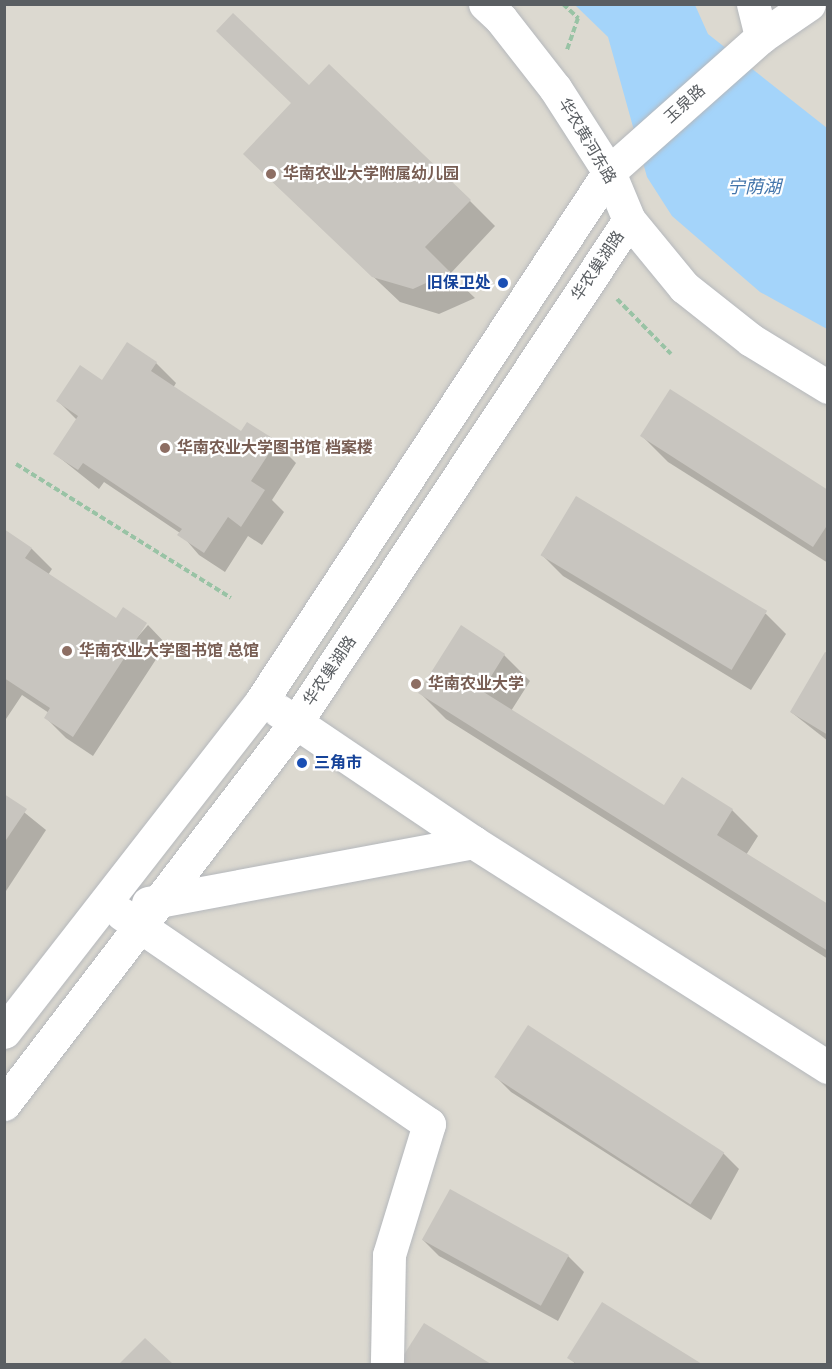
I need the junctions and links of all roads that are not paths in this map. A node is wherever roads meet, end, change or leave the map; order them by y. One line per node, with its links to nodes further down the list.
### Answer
1 (485, 4): 5 (street, 华农黄河东路)
2 (753, 4): 4 (street)
3 (809, 4): 4 (street, 玉泉路)
4 (761, 37): 5 (street, 玉泉路)
5 (609, 172): 6 (street, 华农黄河东路); 8 (street)
6 (628, 220): 7 (street, 华农黄河东路); 9 (street, 华农巢湖路)
7 (828, 387)
8 (262, 700): 9 (street); 11 (street)
9 (296, 722): 10 (street); 12 (street, 华农巢湖路)
10 (473, 842): 12 (street); 14 (street)
11 (105, 903): 12 (street); 13 (street)
12 (149, 915): 15 (street, 华农巢湖路); 16 (street)
13 (4, 1032)
14 (828, 1067)
15 (4, 1104)
16 (387, 1365)

